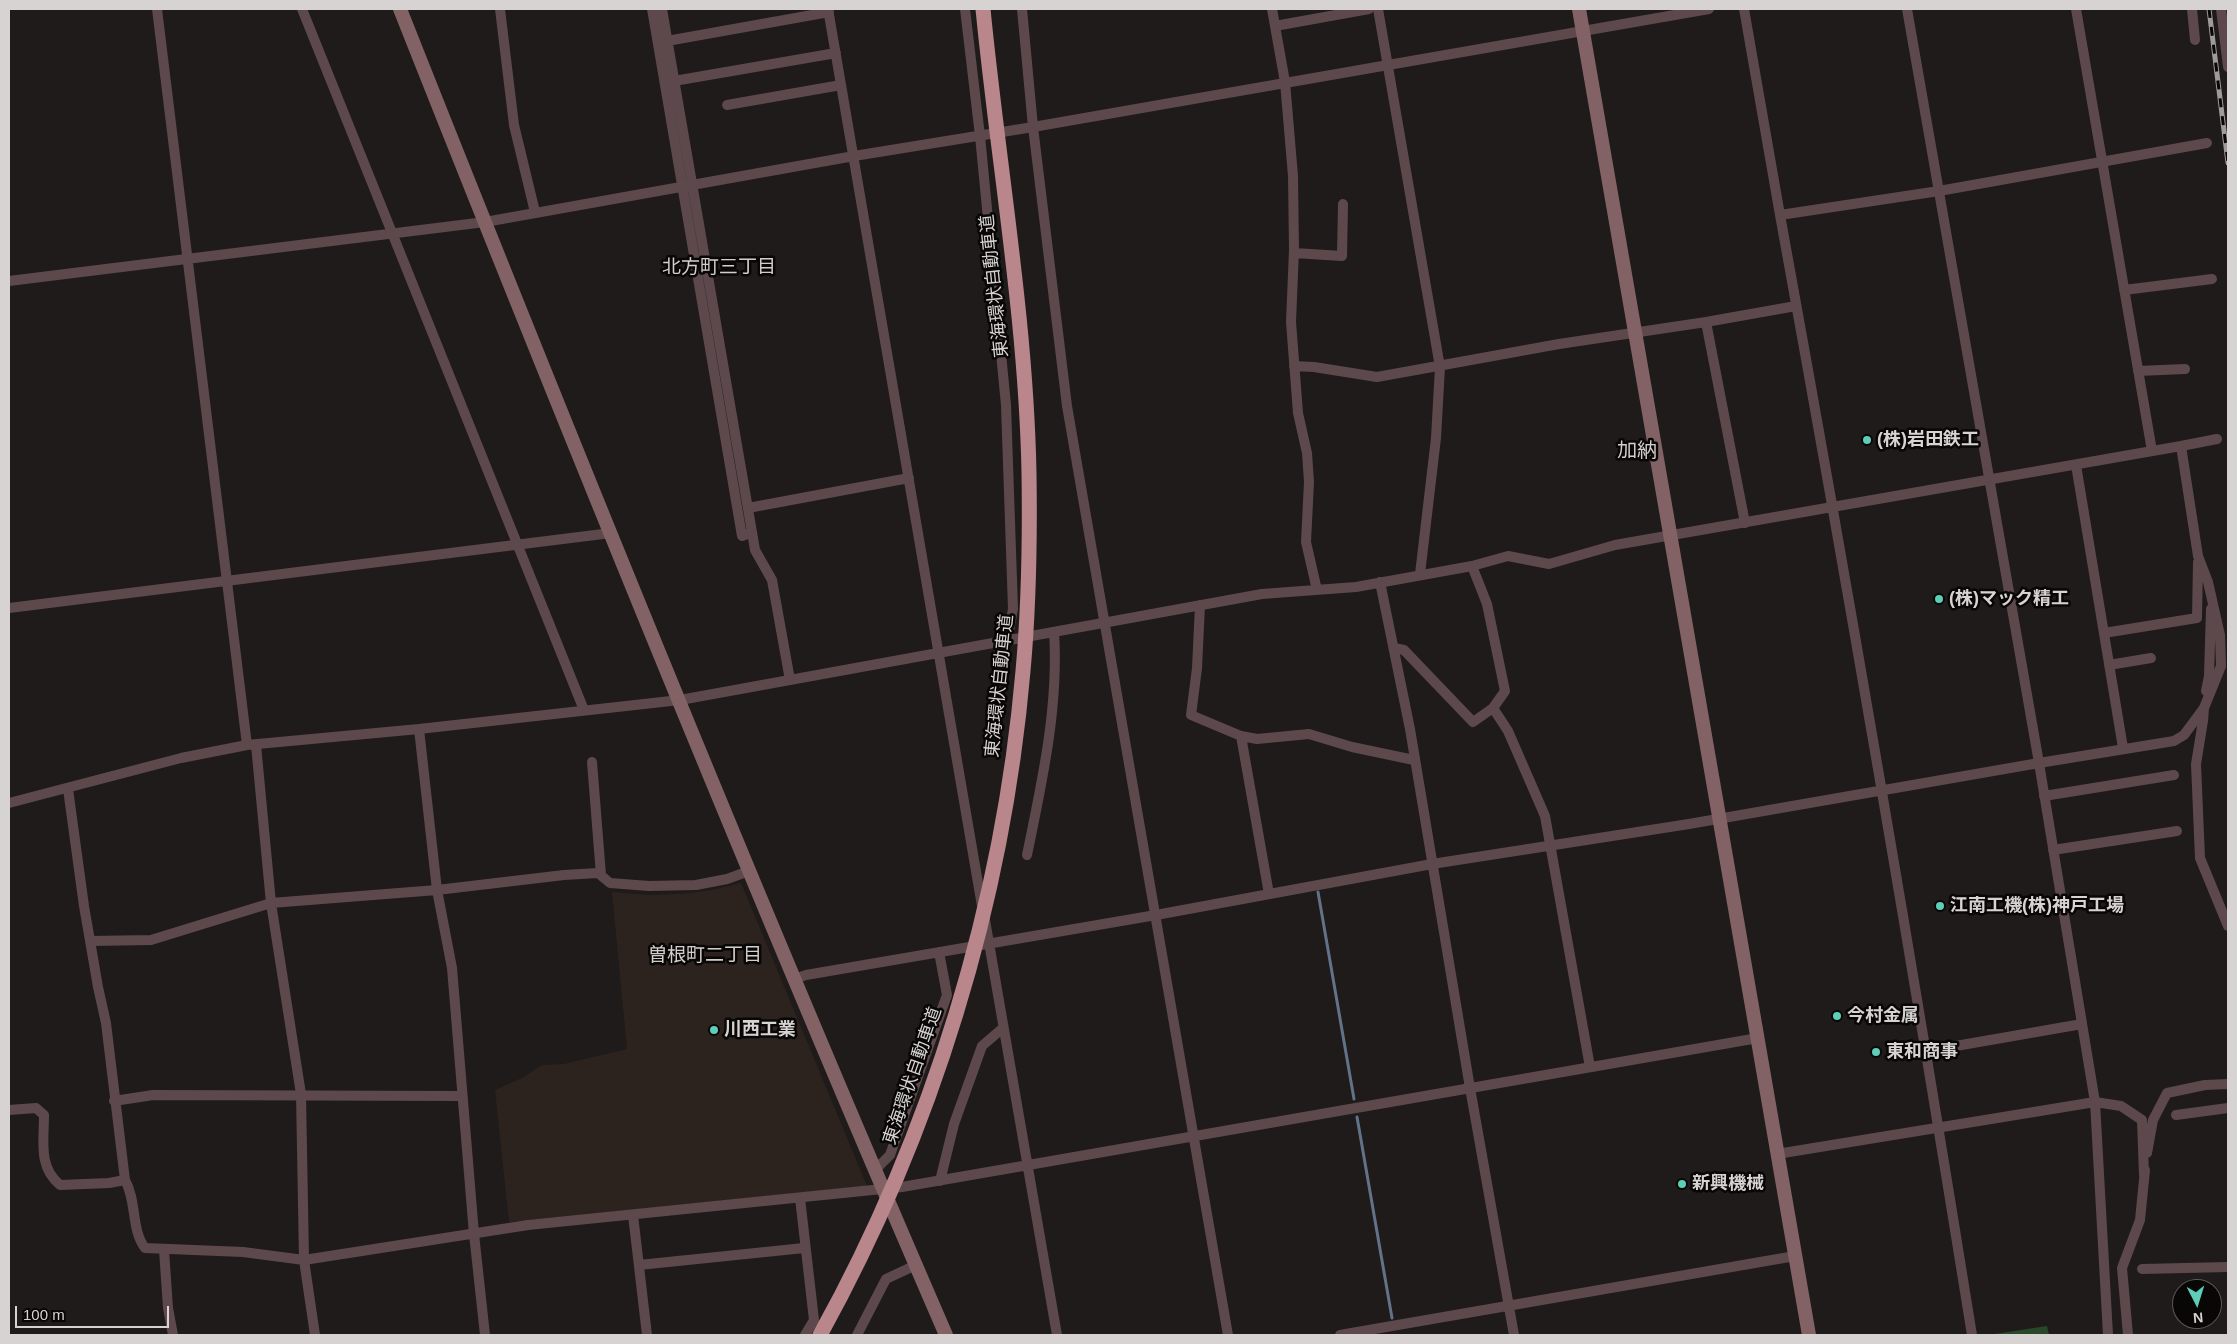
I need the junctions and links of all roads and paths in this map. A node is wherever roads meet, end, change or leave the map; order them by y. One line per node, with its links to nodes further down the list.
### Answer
1 (157, 9): 45 (street)
2 (302, 9): 43 (street)
3 (400, 9): 42 (street)
4 (500, 9): 40 (street)
5 (652, 9): 37 (street)
6 (662, 9): 24 (street)
7 (964, 9): 33 (street)
8 (983, 9): 161 (highway, 東海環状自動車道, bridge)
9 (1022, 9): 32 (street)
10 (1272, 9): 21 (street)
11 (1369, 9): 21 (street)
12 (1378, 9): 26 (street)
13 (1579, 9): 22 (street)
14 (1709, 9): 22 (street)
15 (1744, 9): 41 (street)
16 (1907, 9): 38 (street)
17 (2076, 9): 36 (street)
18 (2192, 9): 23 (street)
19 (2221, 9): 27 (street)
20 (828, 11): 24 (street); 25 (street)
21 (1275, 26): 29 (street)
22 (1582, 31): 26 (street); 51 (street)
23 (2195, 40)
24 (667, 41): 28 (street)
25 (836, 53): 28 (street); 30 (street)
26 (1388, 64): 29 (street); 53 (street)
27 (2228, 67)
28 (674, 80): 37 (street)
29 (1285, 82): 32 (street); 44 (street)
30 (841, 85): 31 (street); 35 (street)
31 (727, 105)
32 (1033, 127): 33 (street); 78 (street)
33 (980, 136): 35 (street); 81 (street)
34 (2207, 143): 36 (street)
35 (854, 156): 37 (street); 60 (street)
36 (2102, 162): 38 (street); 48 (street)
37 (687, 185): 40 (street); 62 (street); 65 (street)
38 (1939, 192): 41 (street); 61 (street)
39 (1343, 204): 44 (street)
40 (535, 212): 42 (street)
41 (1780, 215): 49 (street)
42 (485, 222): 43 (street); 66 (street)
43 (393, 235): 45 (street); 68 (street)
44 (1294, 252): 52 (street)
45 (187, 258): 47 (street); 72 (street)
46 (2212, 279): 48 (street)
47 (9, 281)
48 (2124, 290): 55 (street)
49 (1796, 306): 50 (street); 63 (street)
50 (1706, 322): 51 (street); 64 (street)
51 (1635, 331): 53 (street); 67 (street)
52 (1294, 366): 53 (street); 74 (street)
53 (1440, 367): 71 (street)
54 (2185, 369): 55 (street)
55 (2138, 371): 58 (street)
56 (2217, 439): 57 (street)
57 (2181, 446): 58 (street); 69 (street)
58 (2152, 451): 59 (street)
59 (2076, 465): 61 (street); 80 (street)
60 (909, 478): 62 (street); 83 (street)
61 (1989, 480): 63 (street); 98 (street)
62 (748, 508): 65 (street)
63 (1833, 508): 64 (street); 101 (street)
64 (1744, 523): 67 (street)
65 (752, 532): 87 (street)
66 (611, 533): 68 (street); 88 (street)
67 (1671, 536): 70 (street); 104 (street)
68 (517, 545): 72 (street); 91 (street)
69 (2198, 556): 75 (street); 80 (street)
70 (1472, 566): 71 (street); 89 (street)
71 (1420, 574): 73 (street)
72 (228, 581): 77 (street); 94 (street)
73 (1380, 582): 74 (street); 82 (street)
74 (1318, 590): 76 (street)
75 (2212, 600): 86 (street); 90 (street)
76 (1200, 605): 78 (street); 93 (street)
77 (9, 608)
78 (1105, 622): 79 (street); 115 (street)
79 (1054, 632): 81 (street); 108 (street)
80 (2104, 633): 85 (street)
81 (1007, 640): 83 (street)
82 (1394, 648): 89 (street); 96 (street)
83 (938, 652): 87 (street); 118 (street)
84 (2150, 658): 85 (street)
85 (2110, 665): 95 (street)
86 (2224, 667): 90 (street)
87 (790, 680): 88 (street)
88 (680, 700): 91 (street); 110 (street)
89 (1493, 708): 106 (street)
90 (2204, 708): 95 (street); 116 (street)
91 (584, 710): 92 (street)
92 (419, 730): 94 (street); 112 (street)
93 (1241, 736): 96 (street); 113 (street)
94 (251, 745): 100 (street); 114 (street)
95 (2123, 748): 98 (street)
96 (1414, 760): 109 (street)
97 (592, 762): 111 (street)
98 (2038, 762): 101 (street); 102 (street)
99 (2174, 775): 102 (street)
100 (68, 789): 103 (street); 117 (street)
101 (1882, 790): 104 (street); 124 (street)
102 (2044, 796): 107 (street)
103 (9, 803)
104 (1720, 817): 106 (street); 123 (street)
105 (2177, 831): 107 (street)
106 (1551, 845): 109 (street); 125 (street)
107 (2053, 850): 121 (street)
108 (1027, 855)
109 (1432, 864): 113 (street); 127 (street)
110 (749, 871): 111 (street); 120 (street)
111 (601, 875): 112 (street)
112 (437, 890): 114 (street); 129 (street)
113 (1269, 894): 115 (street)
114 (271, 903): 117 (street); 128 (street)
115 (1156, 915): 118 (street); 136 (street)
116 (2228, 926)
117 (90, 941): 130 (street)
118 (989, 944): 119 (street); 122 (street)
119 (939, 952): 120 (street); 139 (street)
120 (794, 980): 139 (street)
121 (2082, 1024): 124 (street); 131 (street)
122 (1003, 1028): 138 (street); 142 (street)
123 (1758, 1038): 125 (street); 137 (street)
124 (1927, 1051): 135 (street)
125 (1590, 1067): 127 (street)
126 (2225, 1086): 140 (street)
127 (1470, 1088): 136 (street); 155 (street)
128 (301, 1094): 129 (street); 130 (street); 150 (street)
129 (462, 1096): 146 (street)
130 (114, 1102): 141 (street)
131 (2095, 1102): 135 (street); 140 (street); 170 (street)
132 (2228, 1108): 134 (street)
133 (9, 1110): 141 (street)
134 (2176, 1115)
135 (1939, 1128): 137 (street); 169 (street)
136 (1193, 1137): 138 (street); 165 (street)
137 (1778, 1154): 149 (street)
138 (1027, 1165): 142 (street); 164 (street)
139 (875, 1170): 143 (street)
140 (2144, 1175): 171 (street)
141 (125, 1180): 148 (street)
142 (940, 1180): 143 (street)
143 (883, 1189): 144 (street); 152 (street)
144 (800, 1198): 145 (street); 147 (street)
145 (633, 1215): 146 (street); 151 (street)
146 (474, 1234): 150 (street); 158 (street)
147 (804, 1248): 151 (street); 160 (street)
148 (164, 1250): 150 (street); 156 (street)
149 (1795, 1256): 155 (street); 168 (street)
150 (304, 1260): 157 (street)
151 (639, 1265): 159 (street)
152 (916, 1265): 162 (street); 163 (street)
153 (2228, 1267): 154 (street)
154 (2142, 1269)
155 (1509, 1307): 166 (street); 167 (street)
156 (173, 1335)
157 (315, 1335)
158 (485, 1335)
159 (647, 1335)
160 (805, 1335)
161 (820, 1335)
162 (857, 1335)
163 (946, 1335)
164 (1057, 1335)
165 (1228, 1335)
166 (1340, 1335)
167 (1514, 1335)
168 (1808, 1335)
169 (1972, 1335)
170 (2108, 1335)
171 (2128, 1335)

